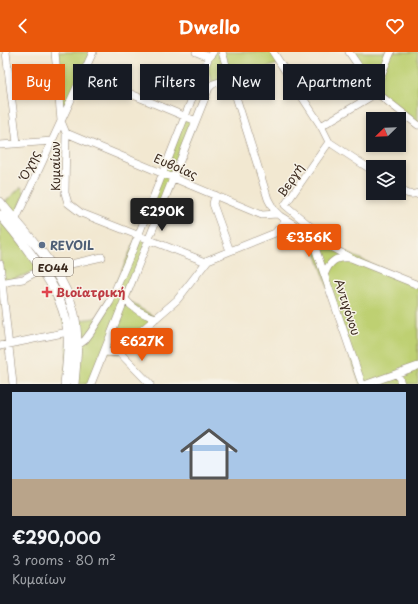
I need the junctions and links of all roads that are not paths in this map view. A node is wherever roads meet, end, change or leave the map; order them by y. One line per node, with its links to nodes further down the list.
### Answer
1 (6, 52): 28 (street)
2 (56, 52): 21 (street, Κυμαίων)
3 (93, 52): 10 (street, Όχης)
4 (196, 52): 9 (street)
5 (222, 52): 11 (street)
6 (273, 52): 24 (street)
7 (349, 52): 12 (street)
8 (390, 52): 13 (street)
9 (211, 55): 20 (street)
10 (88, 64)
11 (226, 64)
12 (357, 64)
13 (385, 65)
14 (217, 83): 22 (street)
15 (132, 94): 20 (street)
16 (73, 95): 21 (street, Όχης)
17 (385, 99): 23 (street)
18 (237, 100): 38 (street)
19 (365, 100): 24 (street)
20 (185, 116): 22 (street); 31 (street)
21 (61, 121): 25 (street, Κυμαίων); 26 (street, Όχης)
22 (196, 121): 32 (street)
23 (418, 125)
24 (321, 126): 27 (street)
25 (66, 133): 31 (street, Ευβοίας); 41 (street, Κυμαίων)
26 (52, 141): 28 (street); 40 (street, Όχης)
27 (329, 142): 30 (street); 44 (street, Βεργή)
28 (17, 143): 29 (street)
29 (0, 145)
30 (366, 166)
31 (162, 172): 32 (street, Ευβοίας); 41 (street)
32 (173, 177): 35 (street, Ευβοίας); 43 (street)
33 (406, 192): 34 (street)
34 (418, 193)
35 (215, 195): 38 (street, Ευβοίας); 45 (street)
36 (0, 202): 40 (main road, ΕΟ44)
37 (0, 214): 51 (main road, ΕΟ44)
38 (278, 214): 39 (street)
39 (286, 220): 42 (street); 45 (street)
40 (15, 221): 50 (main road, ΕΟ44)
41 (138, 234): 43 (street, Κυμαίων); 60 (street)
42 (312, 236): 44 (street); 52 (street, Αντιγόνου)
43 (149, 238): 48 (street, Κυμαίων); 55 (street)
44 (324, 244): 47 (street)
45 (230, 251): 48 (street)
46 (102, 257): 50 (street)
47 (351, 258): 52 (street); 54 (street)
48 (206, 262): 56 (street)
49 (0, 264): 53 (street)
50 (53, 268): 60 (main road, ΕΟ44)
51 (42, 269): 53 (street); 57 (main road, ΕΟ44)
52 (325, 273): 70 (street, Αντιγόνου)
53 (1, 283): 58 (street)
54 (418, 285)
55 (125, 299): 56 (street); 61 (street)
56 (156, 318): 62 (street)
57 (68, 332): 58 (street); 66 (main road, ΕΟ44)
58 (9, 344): 59 (street); 65 (street)
59 (0, 346)
60 (77, 346): 67 (main road, ΕΟ44)
61 (104, 352): 62 (street); 68 (street)
62 (120, 353): 69 (street)
63 (418, 366): 64 (street)
64 (398, 373): 71 (street); 72 (street)
65 (14, 384)
66 (66, 384)
67 (74, 384)
68 (91, 384)
69 (150, 384)
70 (362, 384)
71 (367, 384)
72 (402, 384)

